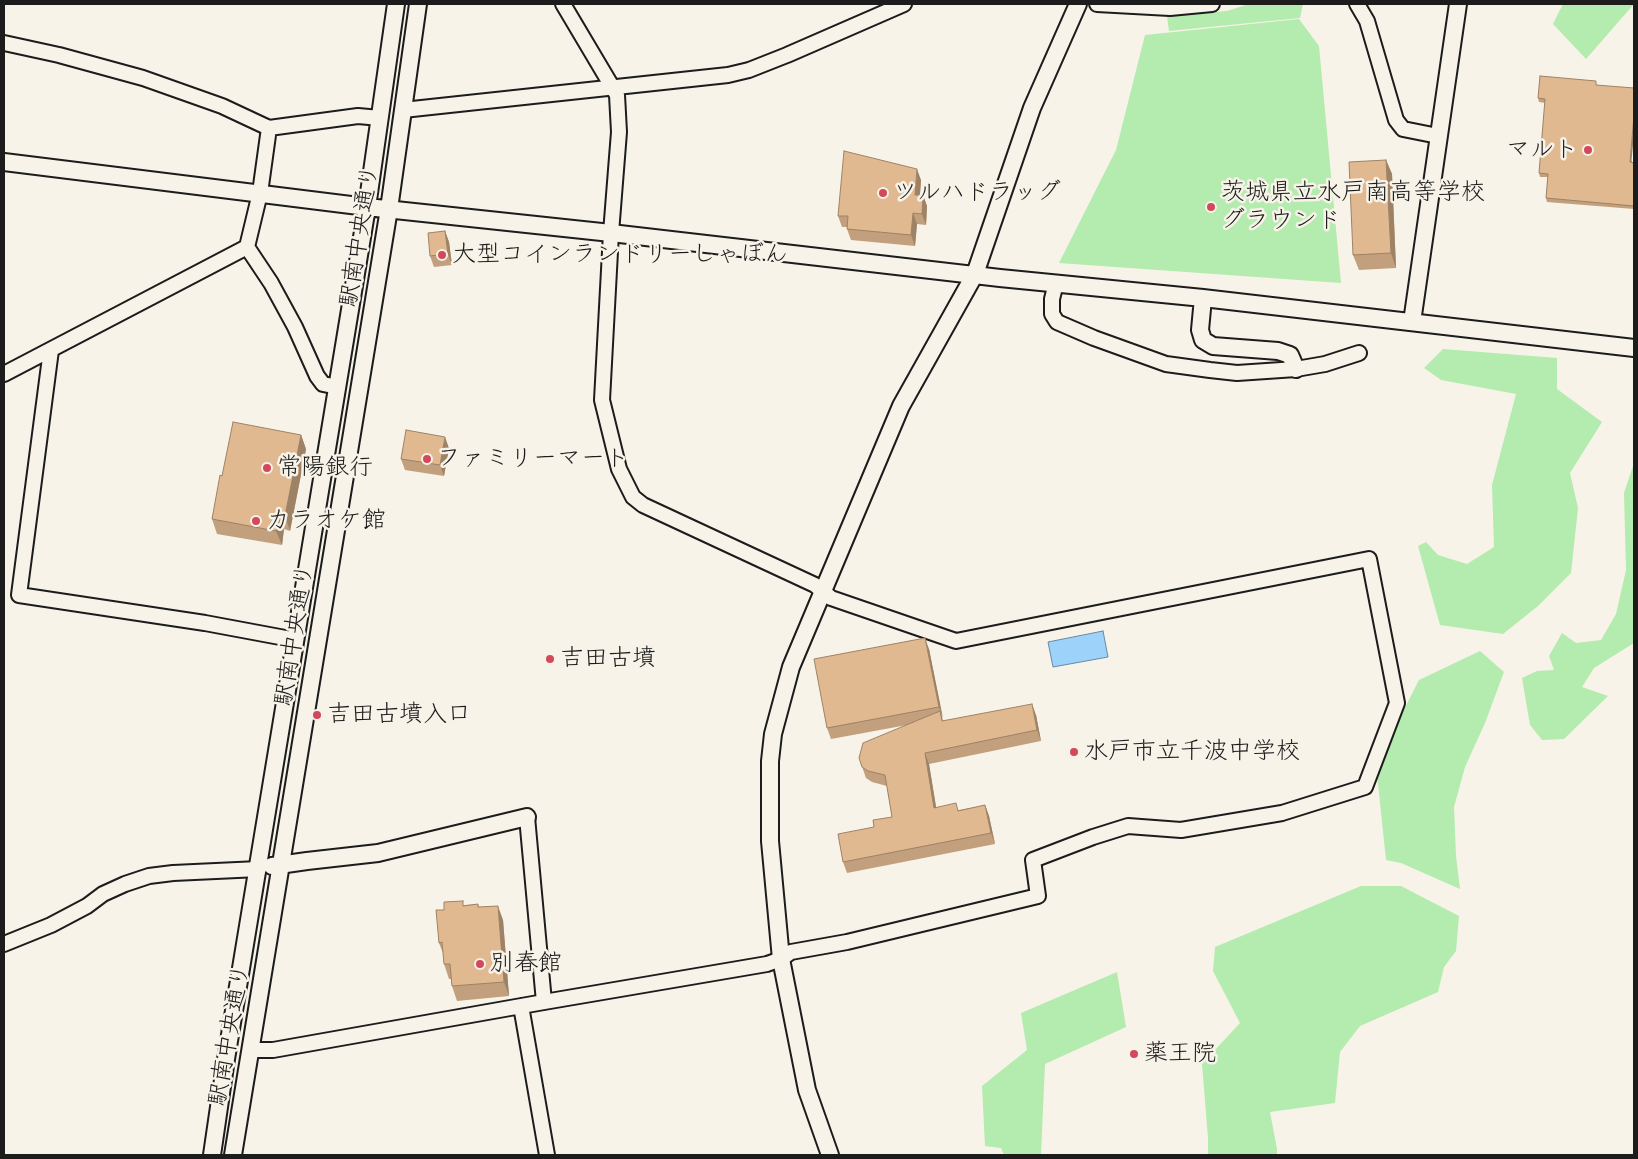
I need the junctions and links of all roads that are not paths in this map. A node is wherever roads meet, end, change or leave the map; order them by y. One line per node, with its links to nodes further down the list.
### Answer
1 (396, 4): 13 (street, 駅南中央通り)
2 (418, 4): 12 (street, 駅南中央通り)
3 (563, 4): 11 (street)
4 (904, 4): 11 (street)
5 (1078, 4): 22 (street)
6 (1097, 4): 7 (street)
7 (1212, 4)
8 (1357, 4): 15 (street)
9 (1458, 4): 15 (street)
10 (4, 43): 14 (street)
11 (613, 87): 12 (street); 20 (street)
12 (403, 110): 19 (street, 駅南中央通り)
13 (380, 118): 14 (street); 18 (street, 駅南中央通り)
14 (269, 128): 17 (street)
15 (1438, 136): 25 (street)
16 (4, 162): 17 (street)
17 (260, 193): 18 (street); 21 (street)
18 (367, 207): 19 (street); 31 (street, 駅南中央通り)
19 (389, 209): 20 (street); 35 (street, 駅南中央通り)
20 (611, 233): 22 (street); 32 (street)
21 (247, 247): 27 (street); 31 (street)
22 (975, 274): 23 (street); 32 (street)
23 (1056, 283): 24 (street); 29 (street)
24 (1203, 298): 25 (street); 29 (street)
25 (1412, 322): 26 (street)
26 (1634, 348)
27 (51, 350): 30 (street); 33 (street)
28 (1359, 353): 29 (street)
29 (1296, 370)
30 (4, 374)
31 (338, 387): 33 (street, 駅南中央通り)
32 (822, 592): 38 (street); 38 (street)
33 (296, 640): 36 (street, 駅南中央通り)
34 (527, 816): 35 (street); 39 (street)
35 (282, 864): 36 (street); 41 (street, 駅南中央通り)
36 (258, 869): 37 (street); 42 (street, 駅南中央通り)
37 (4, 944)
38 (781, 959): 39 (street); 45 (street)
39 (544, 1002): 40 (street)
40 (521, 1006): 41 (street); 44 (street)
41 (251, 1050): 43 (street, 駅南中央通り)
42 (212, 1155)
43 (234, 1155)
44 (547, 1155)
45 (830, 1155)

